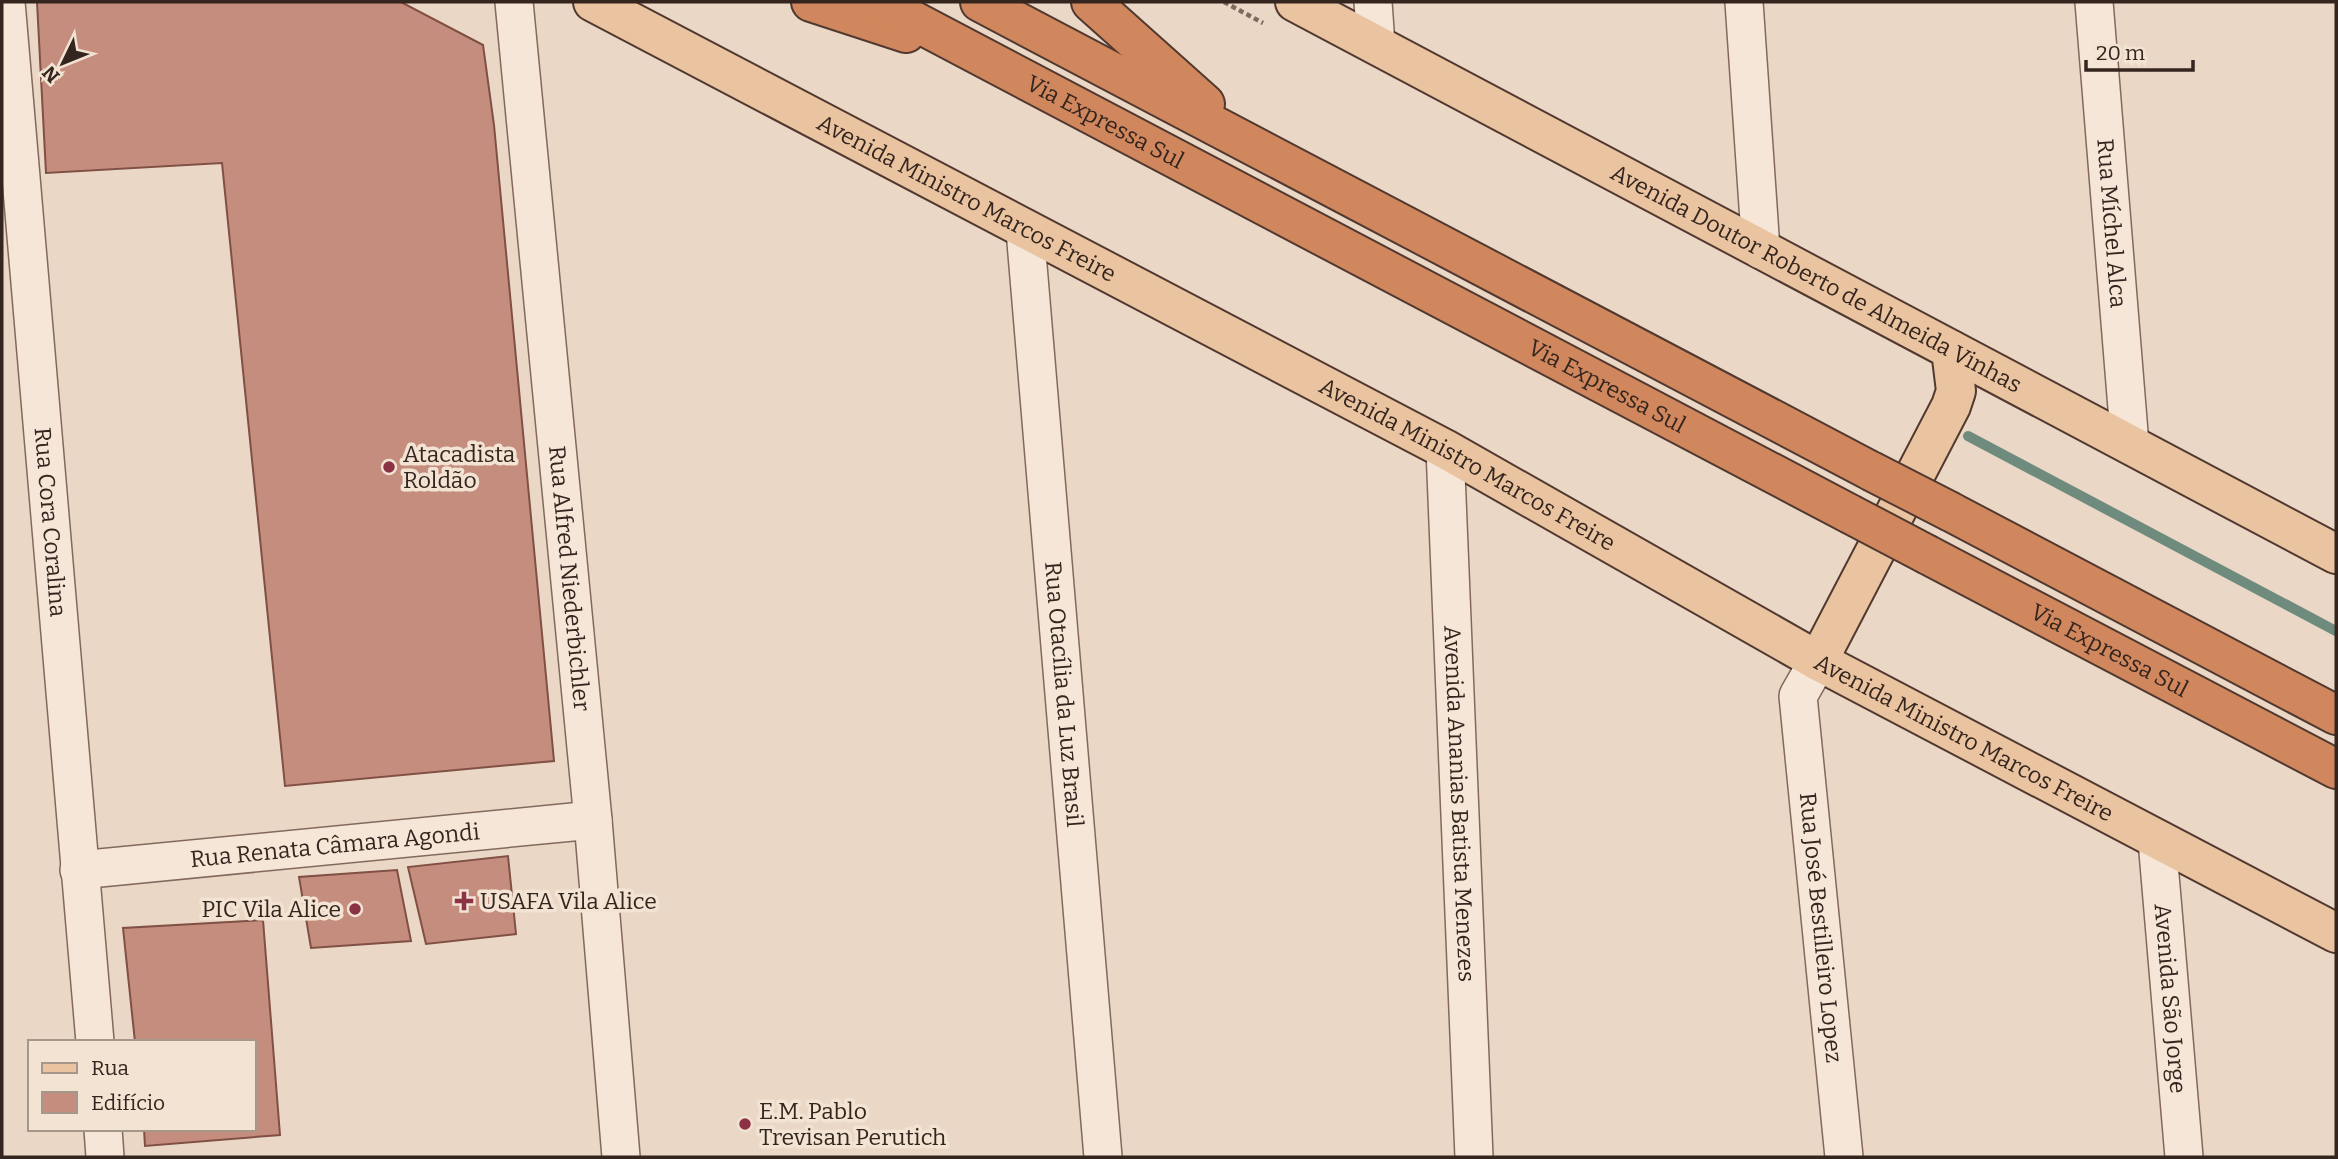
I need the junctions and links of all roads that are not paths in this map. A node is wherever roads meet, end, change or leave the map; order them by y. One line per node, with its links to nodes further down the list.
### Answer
1 (6, 2): 17 (street, Rua Cora Coralina)
2 (514, 2): 25 (street, Rua Alfred Niederbichler)
3 (593, 2): 15 (main road, Avenida Ministro Marcos Freire)
4 (811, 2): 13 (highway)
5 (878, 2): 13 (highway, Via Expressa Sul)
6 (979, 2): 14 (highway, Via Expressa Sul)
7 (1091, 2): 14 (highway)
8 (1295, 2): 12 (main road, Avenida Doutor Roberto de Almeida Vinhas)
9 (1373, 2): 12 (street)
10 (1744, 2): 16 (street)
11 (2094, 2): 19 (street, Rua Míchel Alca)
12 (1376, 45): 16 (main road, Avenida Doutor Roberto de Almeida Vinhas)
13 (967, 48): 24 (highway, Via Expressa Sul, bridge)
14 (1254, 146): 23 (highway, Via Expressa Sul, bridge)
15 (1025, 230): 20 (main road, Avenida Ministro Marcos Freire); 33 (street, Rua Otacília da Luz Brasil)
16 (1761, 250): 18 (main road, Avenida Doutor Roberto de Almeida Vinhas)
17 (17, 343): 27 (street, Rua Cora Coralina)
18 (1951, 350): 19 (main road, Avenida Doutor Roberto de Almeida Vinhas); 22 (main road)
19 (2130, 445): 21 (main road, Avenida Doutor Roberto de Almeida Vinhas)
20 (1445, 449): 22 (main road, Avenida Ministro Marcos Freire); 34 (street, Avenida Ananias Batista Menezes)
21 (2336, 554)
22 (1818, 661): 26 (main road, Avenida Ministro Marcos Freire); 35 (street, Rua José Bestilleiro Lopez)
23 (2336, 715)
24 (2336, 769)
25 (593, 820): 27 (street, Rua Renata Câmara Agondi); 32 (street, Rua Alfred Niederbichler)
26 (2157, 840): 28 (main road, Avenida Ministro Marcos Freire); 36 (street, Avenida São Jorge)
27 (79, 870): 29 (street, Rua Cora Coralina)
28 (2336, 933)
29 (95, 1040)
30 (103, 1131): 31 (street)
31 (105, 1157)
32 (621, 1157)
33 (1103, 1157)
34 (1474, 1157)
35 (1844, 1157)
36 (2184, 1157)

